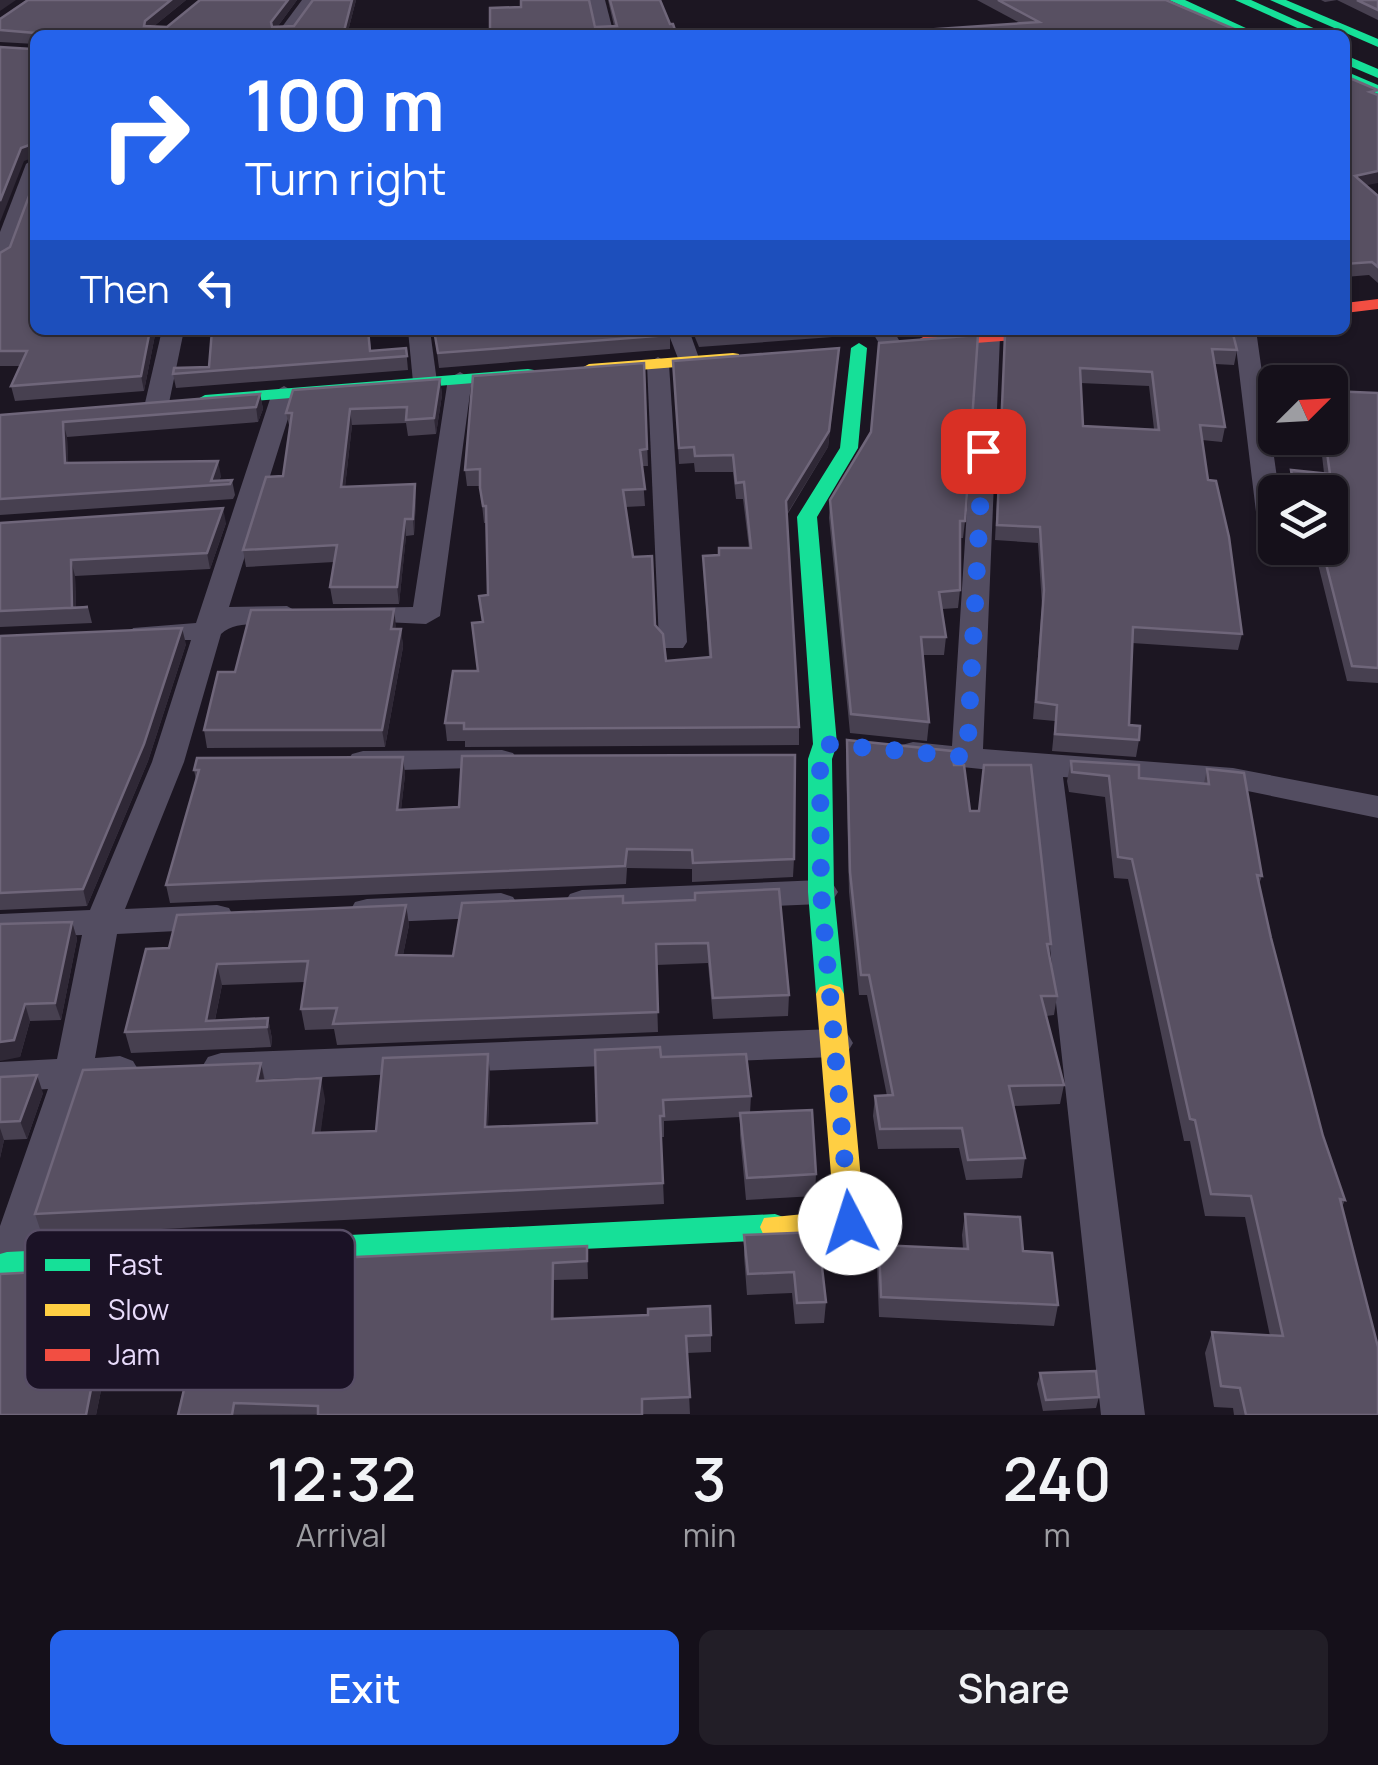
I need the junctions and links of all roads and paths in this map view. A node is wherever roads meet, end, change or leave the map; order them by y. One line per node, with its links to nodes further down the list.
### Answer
1 (310, 0): 7 (street)
2 (598, 0): 8 (street)
3 (1176, 0): 9 (main road)
4 (1208, 0): 10 (main road)
5 (1241, 0): 11 (main road)
6 (1276, 0): 12 (main road)
7 (288, 30)
8 (605, 30)
9 (1243, 30)
10 (1277, 30)
11 (1311, 30)
12 (1349, 30)
13 (1350, 30): 14 (main road)
14 (1378, 42)
15 (1350, 46): 16 (main road)
16 (1378, 58)
17 (1350, 61): 18 (main road)
18 (1378, 74)
19 (1350, 77): 20 (main road)
20 (1378, 90)
21 (30, 178): 22 (street)
22 (0, 259)
23 (1378, 304): 24 (main road)
24 (1350, 307)
25 (171, 335): 38 (street)
26 (420, 335): 36 (street)
27 (680, 335): 33 (street)
28 (1003, 335): 30 (main road)
29 (1246, 335): 39 (street)
30 (988, 336): 31 (main road); 46 (street)
31 (887, 338): 45 (main road)
32 (765, 355): 33 (main road)
33 (690, 361): 34 (main road)
34 (658, 364): 35 (main road); 44 (street)
35 (460, 380): 36 (main road); 42 (street)
36 (426, 382): 37 (main road)
37 (284, 393): 38 (main road); 40 (street)
38 (147, 404)
39 (1264, 475)
40 (250, 510): 41 (street); 42 (street)
41 (211, 513)
42 (208, 631): 43 (street); 50 (street)
43 (114, 635)
44 (673, 642)
45 (822, 751): 46 (street); 47 (street); 54 (main road)
46 (967, 757): 52 (street)
47 (780, 759)
48 (524, 760): 49 (street)
49 (326, 761)
50 (168, 762): 51 (street); 57 (street)
51 (207, 762)
52 (1046, 766): 53 (street); 66 (street)
53 (1378, 807)
54 (821, 892): 55 (street); 59 (main road)
55 (335, 912)
56 (257, 916): 57 (street)
57 (102, 922): 58 (street); 62 (street)
58 (0, 926)
59 (834, 1043): 60 (street); 64 (main road)
60 (190, 1068)
61 (151, 1070): 62 (street)
62 (73, 1073): 63 (street); 65 (street)
63 (0, 1078)
64 (355, 1248)
65 (3, 1265)
66 (1124, 1415)

